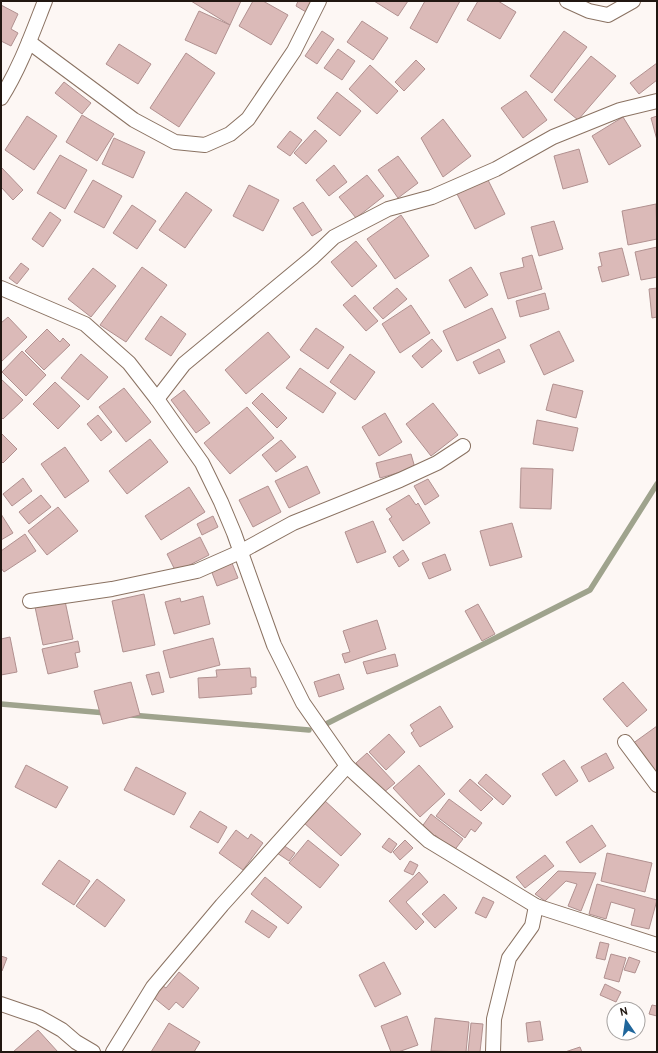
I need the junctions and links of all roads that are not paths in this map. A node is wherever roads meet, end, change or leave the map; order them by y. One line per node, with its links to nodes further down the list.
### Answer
1 (45, 1): 5 (street)
2 (319, 1): 5 (street)
3 (567, 1): 4 (street)
4 (633, 1)
5 (29, 42): 6 (street)
6 (1, 98)
7 (657, 101): 9 (street)
8 (1, 288): 9 (street)
9 (157, 399): 11 (street)
10 (463, 446): 11 (street)
11 (240, 552): 12 (street); 14 (street)
12 (30, 601)
13 (625, 742): 15 (street)
14 (347, 766): 16 (street); 20 (street)
15 (657, 785)
16 (536, 906): 17 (street); 21 (street)
17 (657, 945)
18 (1, 1004): 19 (street)
19 (93, 1052)
20 (113, 1052)
21 (493, 1052)

